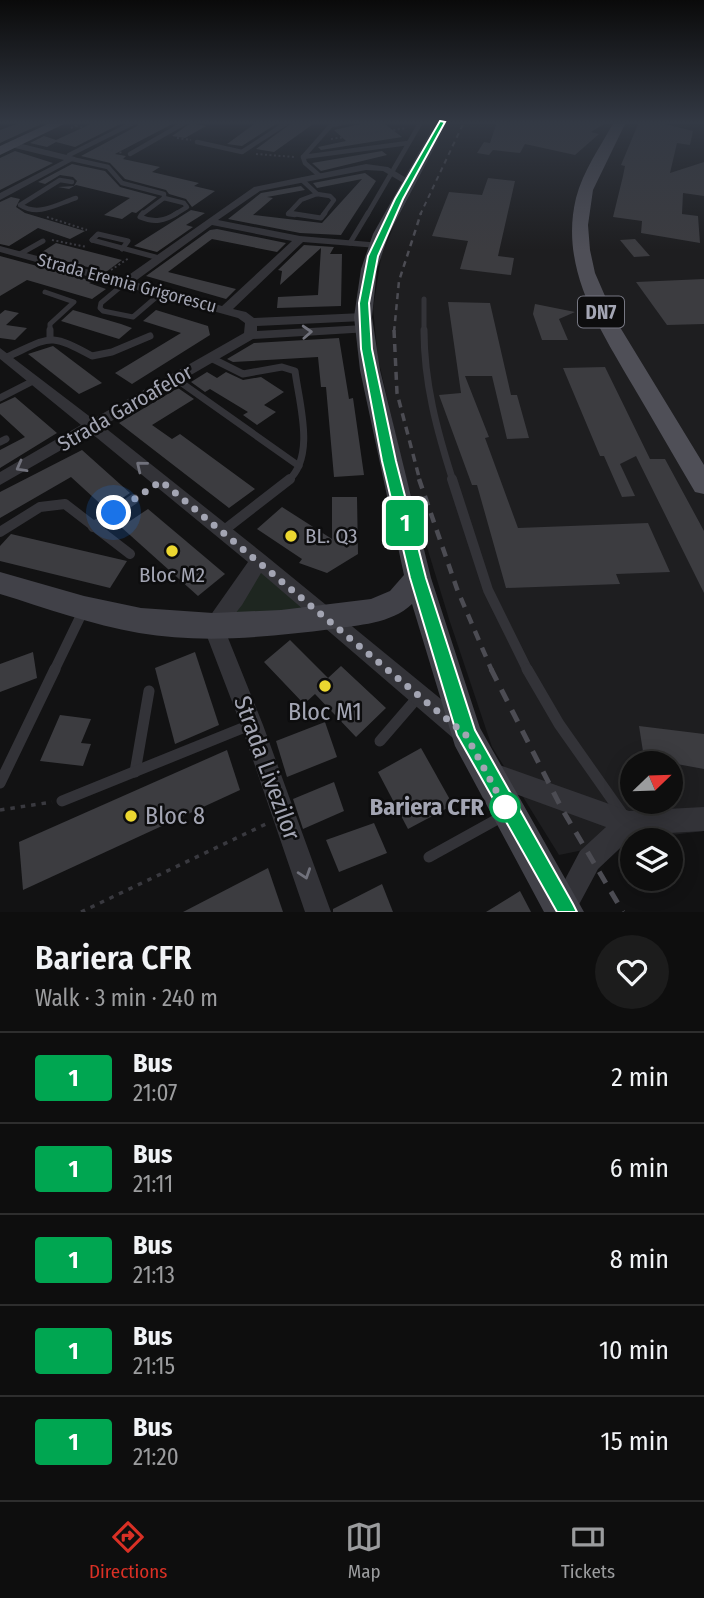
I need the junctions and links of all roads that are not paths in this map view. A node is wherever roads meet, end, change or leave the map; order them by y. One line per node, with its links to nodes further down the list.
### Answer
1 (58, 165): 11 (street)
2 (99, 165): 16 (lane)
3 (307, 165): 7 (lane)
4 (402, 165): 8 (lane)
5 (409, 165): 8 (street)
6 (598, 165): 43 (main road, DN7)
7 (320, 176): 8 (street); 9 (street)
8 (399, 177): 21 (lane); 22 (street)
9 (302, 180): 13 (lane); 17 (street)
10 (72, 182): 12 (lane)
11 (21, 187): 12 (lane); 14 (street)
12 (40, 191): 15 (lane)
13 (317, 194): 13 (lane)
14 (0, 197)
15 (76, 198)
16 (164, 198): 16 (lane)
17 (209, 221): 19 (street); 25 (street)
18 (98, 234): 25 (lane)
19 (300, 239): 21 (street); 30 (street)
20 (43, 241): 24 (lane)
21 (350, 243): 22 (street)
22 (377, 245): 31 (street)
23 (0, 249): 24 (street, Strada Eremia Grigorescu)
24 (20, 254): 26 (street, Strada Eremia Grigorescu)
25 (159, 258): 26 (street)
26 (125, 284): 28 (street, Strada Eremia Grigorescu); 28 (lane)
27 (45, 292): 34 (lane)
28 (161, 293): 30 (street, Strada Eremia Grigorescu)
29 (424, 299): 66 (lane)
30 (225, 310): 32 (street, Strada Eremia Grigorescu)
31 (364, 323): 32 (street, Strada Eremia Grigorescu); 50 (street)
32 (251, 328): 36 (street, Strada Garoafelor)
33 (150, 336): 34 (lane)
34 (50, 339): 35 (lane)
35 (3, 355): 38 (street)
36 (211, 358): 37 (street, Strada Garoafelor); 41 (lane)
37 (176, 379): 40 (street, Strada Garoafelor); 41 (lane)
38 (35, 380): 39 (lane); 40 (street)
39 (0, 398)
40 (92, 427): 42 (street, Strada Garoafelor, one-way to 42); 46 (street, one-way to 40)
41 (299, 466): 46 (lane)
42 (0, 479)
43 (704, 484)
44 (134, 499): 45 (lane)
45 (93, 527): 47 (lane); 48 (lane)
46 (223, 531): 49 (street)
47 (0, 532)
48 (130, 554)
49 (259, 561): 53 (street); 54 (street)
50 (418, 578): 53 (street); 58 (street)
51 (0, 583): 52 (street)
52 (84, 608): 54 (street); 62 (lane)
53 (327, 618): 54 (street); 56 (street)
54 (213, 626): 57 (street, Strada Livezilor)
55 (149, 691): 60 (lane)
56 (420, 695): 58 (street); 59 (lane)
57 (252, 724): 60 (lane); 69 (street, Strada Livezilor, one-way to 69)
58 (466, 735): 61 (street)
59 (380, 741)
60 (135, 772): 63 (lane)
61 (485, 772): 64 (street); 66 (street)
62 (0, 783)
63 (62, 802)
64 (509, 813): 67 (lane); 68 (street)
65 (704, 819): 66 (street)
66 (629, 822): 68 (street)
67 (429, 857)
68 (564, 910)
69 (318, 912)

